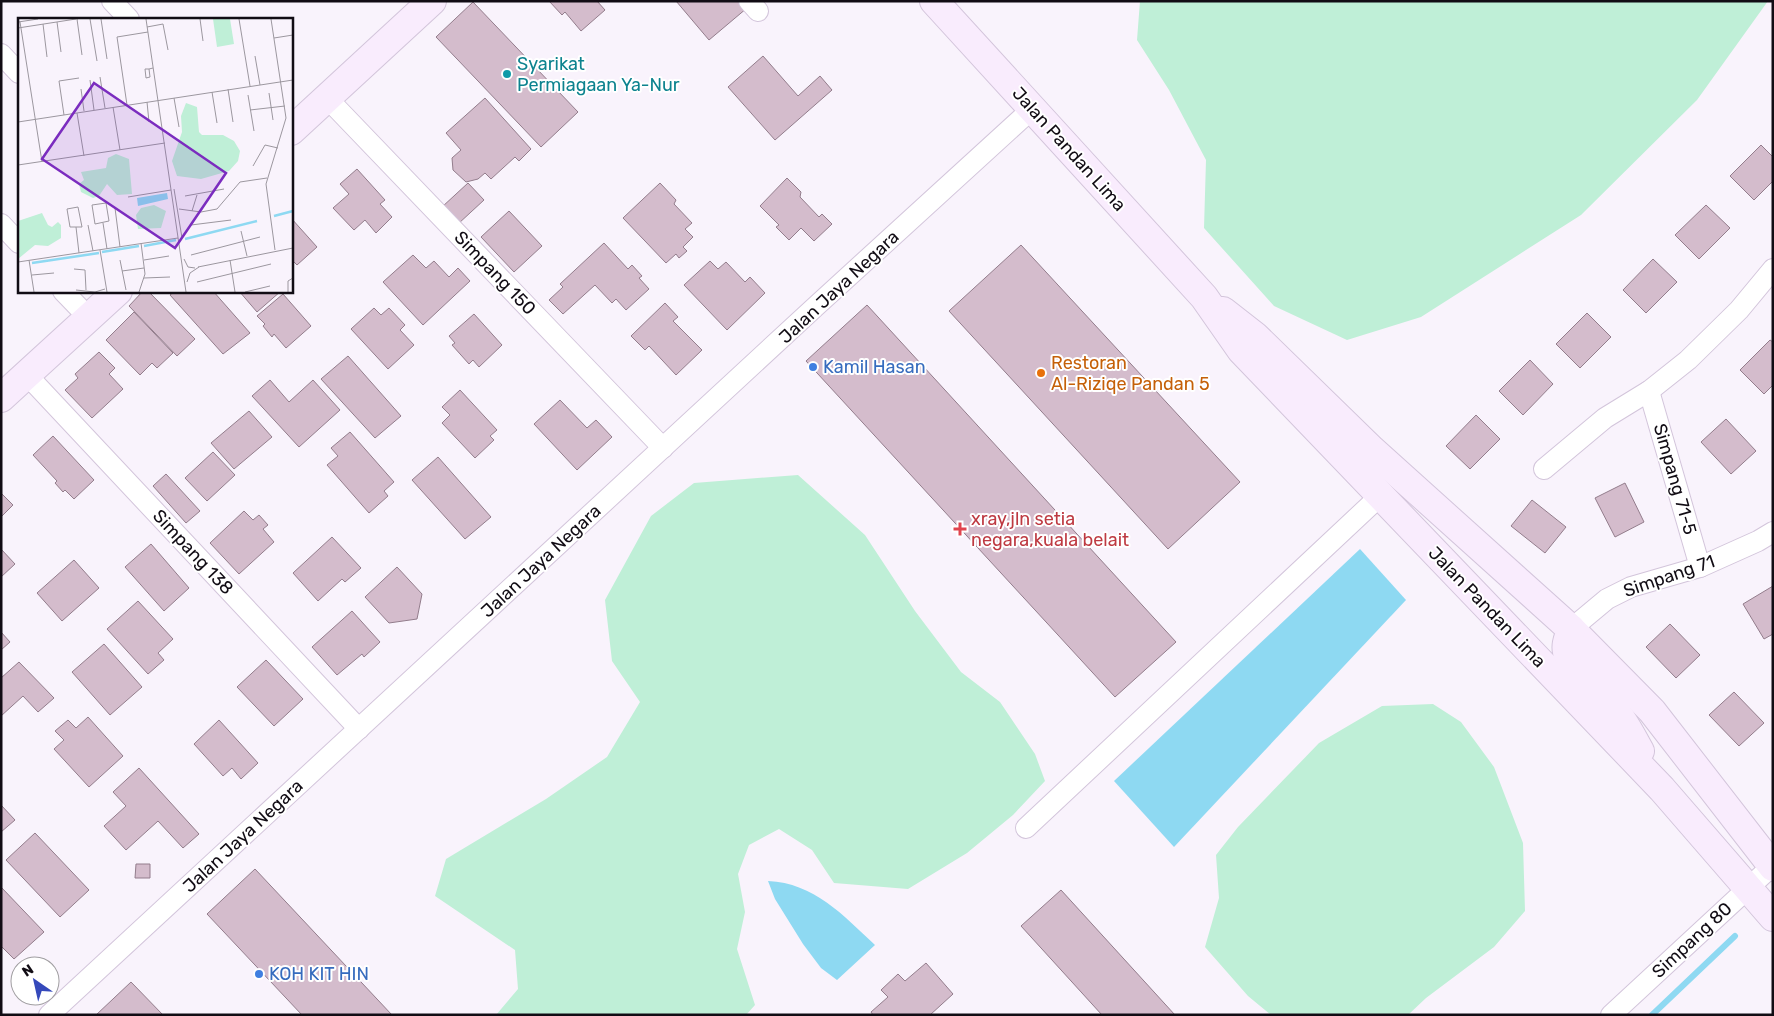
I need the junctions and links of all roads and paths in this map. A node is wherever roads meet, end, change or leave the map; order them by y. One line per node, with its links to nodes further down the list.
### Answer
1 (112, 1): 4 (street)
2 (432, 1): 7 (main road)
3 (934, 1): 8 (main road, Jalan Pandan Lima)
4 (128, 18)
5 (1, 54): 6 (street)
6 (18, 72)
7 (327, 98): 9 (main road); 20 (street, Simpang 150)
8 (1033, 108): 15 (main road, Jalan Pandan Lima); 20 (street, Jalan Jaya Negara)
9 (292, 130)
10 (1, 224): 11 (street)
11 (18, 242)
12 (1773, 269): 18 (street)
13 (64, 292): 16 (street)
14 (117, 292): 16 (main road)
15 (1204, 297): 22 (main road, Jalan Pandan Lima); 26 (main road, Jalan Pandan Lima)
16 (88, 318): 17 (main road)
17 (27, 375): 19 (main road); 27 (street, Simpang 138)
18 (1650, 391): 21 (street); 24 (street, Simpang 71-5)
19 (1, 398)
20 (663, 448): 27 (street, Jalan Jaya Negara)
21 (1544, 470)
22 (1380, 496): 25 (main road, Jalan Pandan Lima); 29 (street)
23 (1773, 532): 24 (street, Simpang 71)
24 (1700, 567): 26 (street, Simpang 71)
25 (1505, 625): 26 (main road); 28 (main road, Jalan Pandan Lima)
26 (1571, 629): 28 (main road); 30 (main road, Jalan Pandan Lima)
27 (359, 729): 33 (street, Jalan Jaya Negara)
28 (1662, 789): 31 (main road, Jalan Pandan Lima)
29 (1026, 828)
30 (1772, 867): 31 (street, Simpang 80)
31 (1748, 888): 32 (main road, Jalan Pandan Lima); 34 (street, Simpang 80)
32 (1773, 917)
33 (49, 1015)
34 (1611, 1015)

